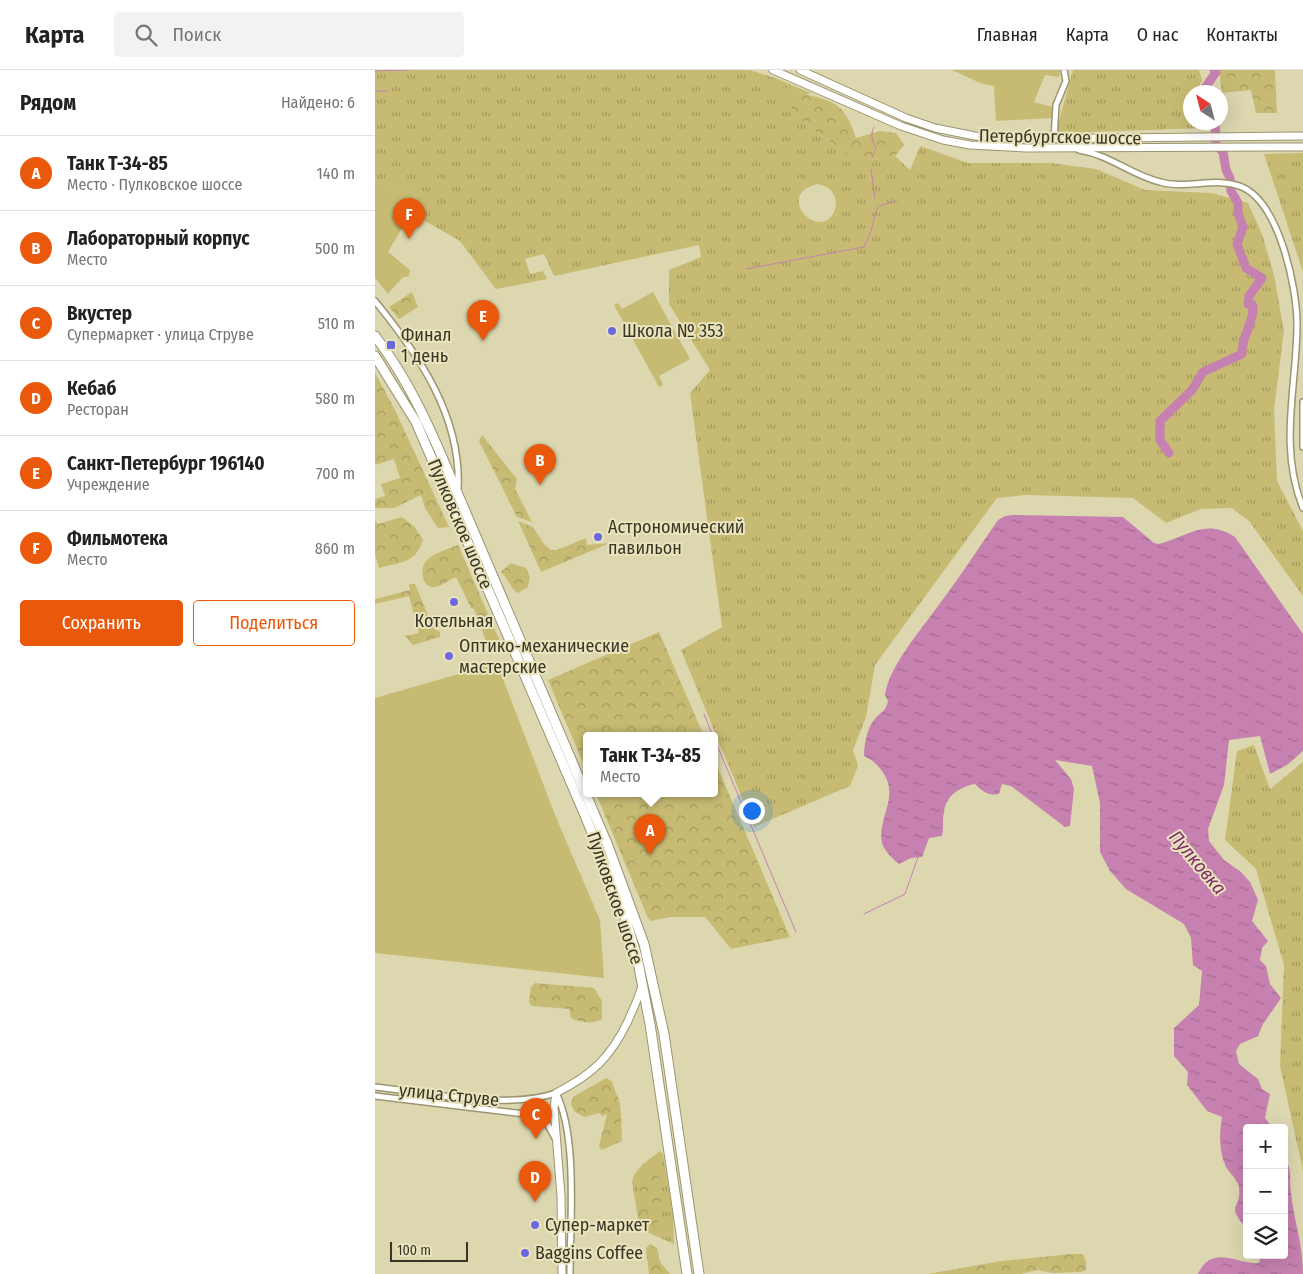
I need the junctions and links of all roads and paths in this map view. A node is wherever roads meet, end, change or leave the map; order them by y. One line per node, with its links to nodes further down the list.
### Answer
1 (773, 70): 8 (main road, Петербургское шоссе)
2 (801, 70): 5 (main road, Петербургское шоссе)
3 (1064, 70): 6 (street)
4 (1303, 136): 6 (main road, Петербургское шоссе)
5 (1023, 139): 6 (main road, Петербургское шоссе); 8 (main road)
6 (1053, 139)
7 (1303, 147): 9 (main road, Петербургское шоссе)
8 (1022, 148): 9 (main road, Петербургское шоссе)
9 (1064, 148): 16 (street, Петербургское шоссе)
10 (375, 301): 15 (street, Пулковское шоссе)
11 (375, 336): 15 (highway, Пулковское шоссе)
12 (375, 356): 19 (highway, Пулковское шоссе)
13 (1303, 402): 14 (street)
14 (1303, 446)
15 (458, 493): 17 (highway, Пулковское шоссе)
16 (1303, 508)
17 (583, 787)
18 (587, 797): 27 (highway, Пулковское шоссе)
19 (642, 982): 21 (main road, улица Струве); 26 (highway, Пулковское шоссе)
20 (375, 1087): 21 (street, улица Струве)
21 (556, 1092): 23 (main road); 25 (street)
22 (375, 1096): 23 (street, улица Струве)
23 (558, 1148): 24 (main road)
24 (561, 1274)
25 (570, 1274)
26 (687, 1274)
27 (699, 1274)

